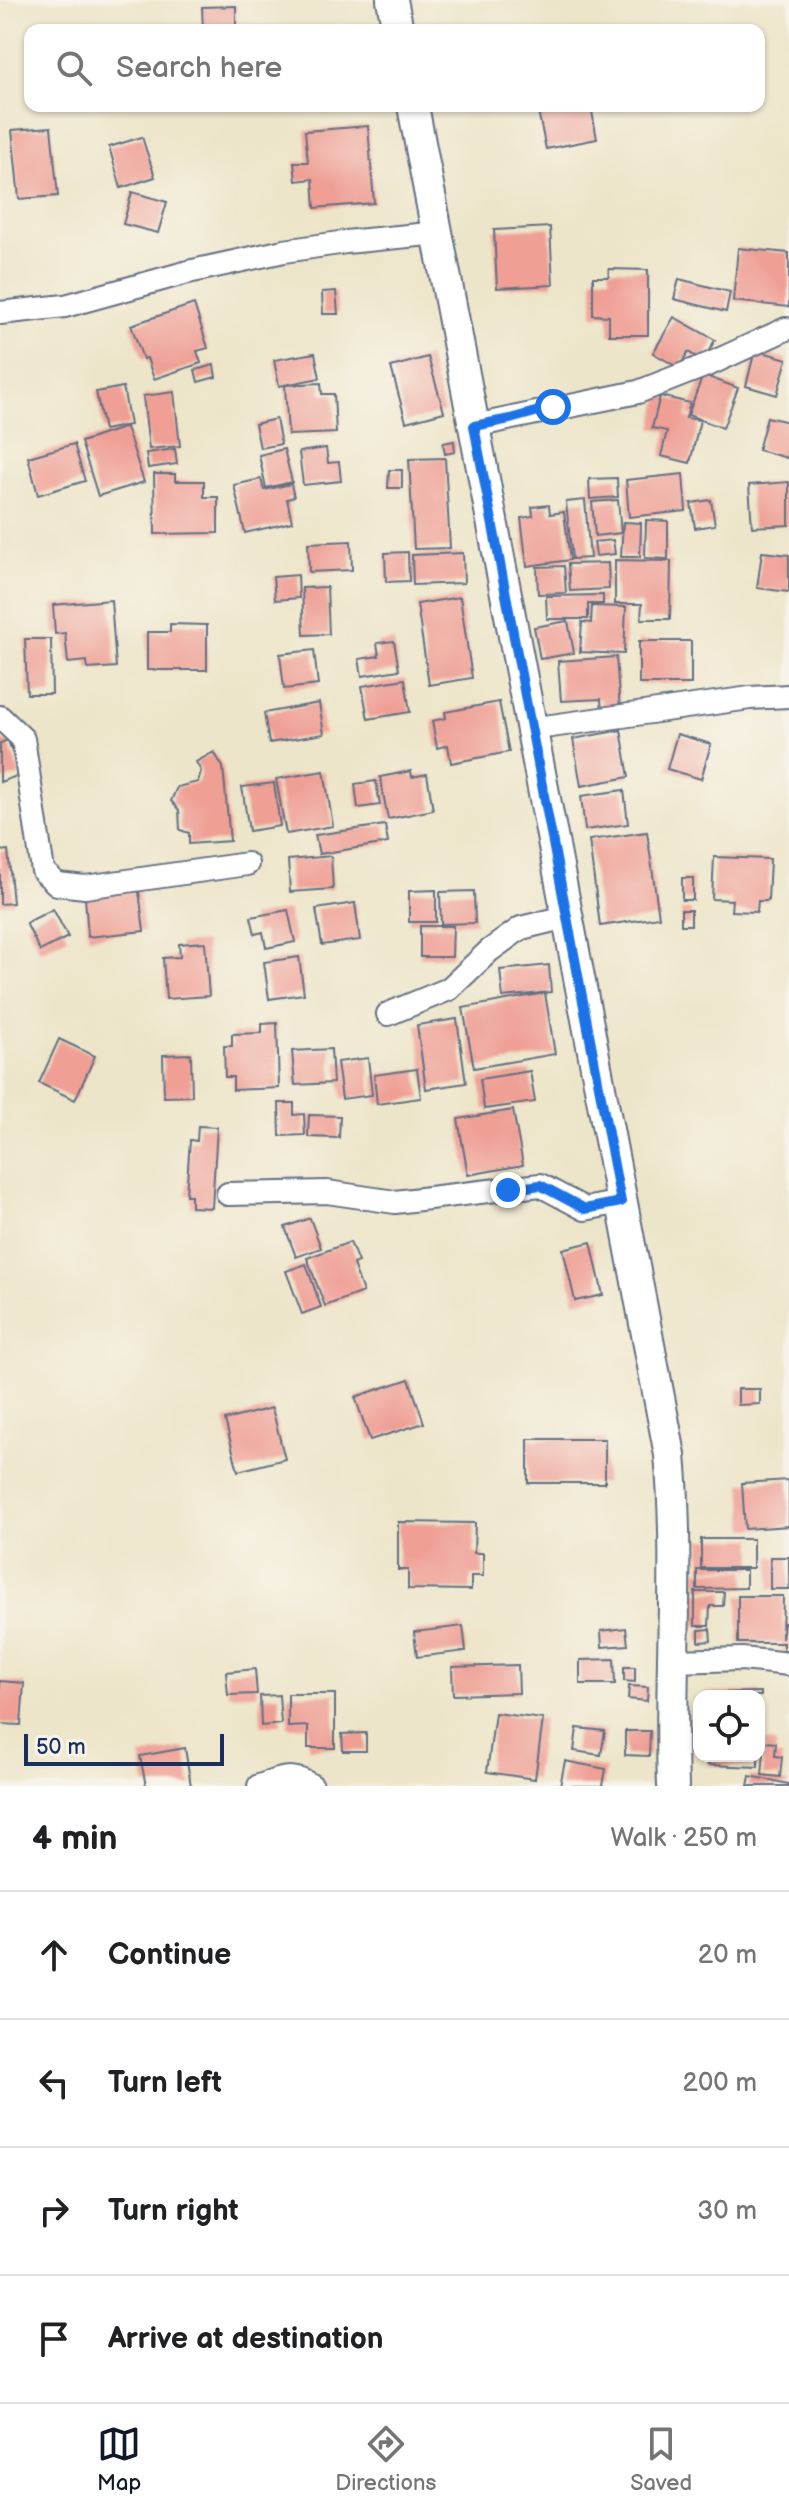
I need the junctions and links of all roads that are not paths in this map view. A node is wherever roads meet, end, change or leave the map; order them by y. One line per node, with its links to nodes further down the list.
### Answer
1 (392, 0): 2 (main road)
2 (397, 24)
3 (414, 112): 4 (main road)
4 (439, 233): 5 (street); 7 (main road)
5 (0, 313)
6 (786, 329): 7 (street)
7 (474, 426): 10 (main road)
8 (789, 696): 10 (street)
9 (0, 717): 11 (street)
10 (530, 729): 12 (main road)
11 (247, 864)
12 (566, 917): 13 (street); 15 (main road)
13 (388, 1014)
14 (228, 1194): 15 (street)
15 (621, 1202): 16 (main road)
16 (675, 1661): 17 (street); 20 (main road)
17 (789, 1664)
18 (259, 1786): 19 (street)
19 (312, 1786)
20 (673, 1786)

